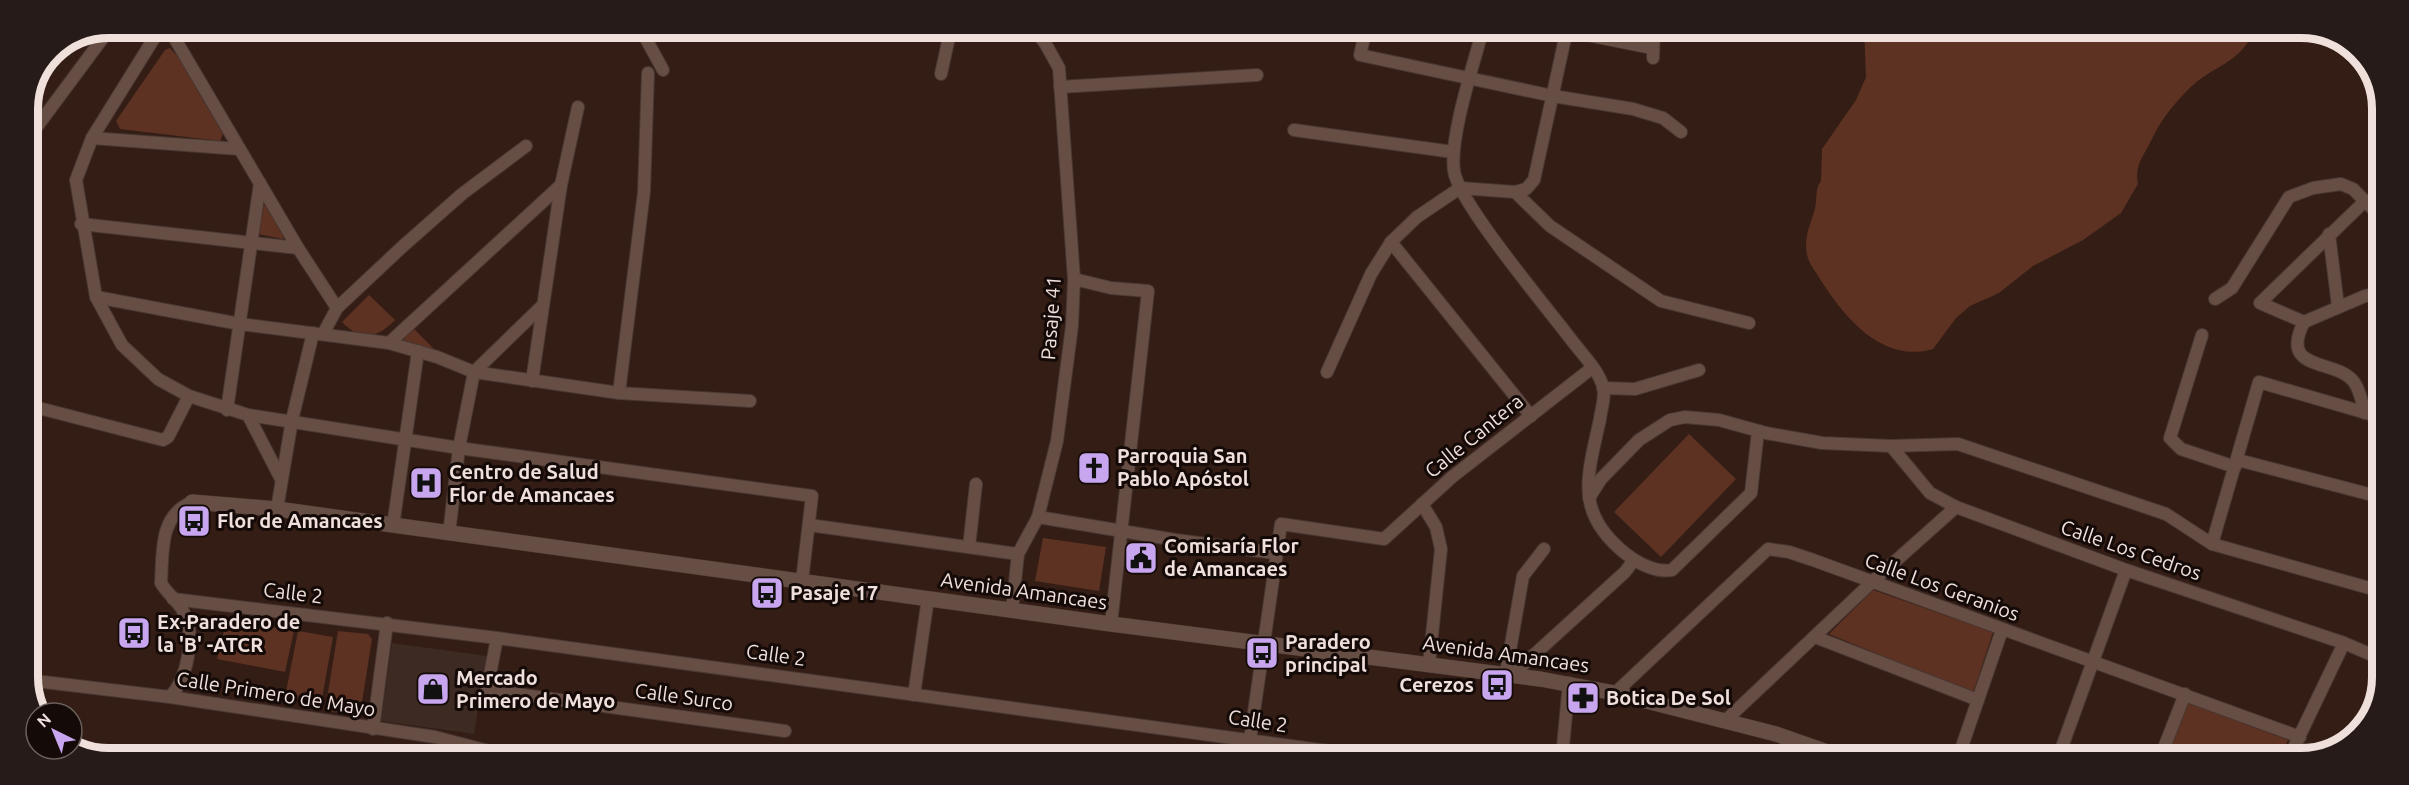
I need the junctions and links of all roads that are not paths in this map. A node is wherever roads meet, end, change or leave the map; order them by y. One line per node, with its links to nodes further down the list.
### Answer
1 (102, 38): 20 (street)
2 (154, 38): 23 (street)
3 (174, 38): 25 (street)
4 (646, 38): 12 (street)
5 (949, 38): 14 (street)
6 (1041, 38): 17 (street, Pasaje 41)
7 (1364, 38): 16 (street)
8 (1481, 38): 16 (street)
9 (1565, 38): 18 (street)
10 (1597, 38): 11 (street)
11 (1653, 38)
12 (663, 70)
13 (648, 73): 58 (street)
14 (941, 74)
15 (1257, 75): 17 (street)
16 (1471, 79): 18 (street); 26 (street)
17 (1060, 87): 38 (street, Pasaje 41)
18 (1553, 96): 22 (street); 30 (street)
19 (578, 107): 28 (street)
20 (38, 125)
21 (1294, 130): 26 (street)
22 (1681, 132)
23 (92, 138): 25 (street); 33 (street)
24 (526, 146): 44 (street)
25 (239, 149): 27 (street)
26 (1453, 152): 29 (street)
27 (260, 183): 36 (street); 37 (street)
28 (561, 185): 42 (street); 50 (street)
29 (1460, 188): 30 (street); 35 (street); 52 (street)
30 (1515, 192): 46 (street)
31 (2365, 201): 32 (street); 34 (street); 41 (street)
32 (2371, 207)
33 (81, 224): 36 (street); 40 (street)
34 (2328, 234): 43 (street); 45 (street)
35 (1391, 242): 55 (street); 66 (street)
36 (251, 243): 37 (street); 47 (street)
37 (298, 248): 44 (street)
38 (1074, 279): 81 (street, Pasaje 41); 84 (street)
39 (2371, 295): 43 (street)
40 (96, 297): 47 (street); 59 (street)
41 (2215, 299)
42 (543, 305): 54 (street); 56 (street)
43 (2338, 306): 45 (street)
44 (338, 308): 48 (street)
45 (2304, 322): 63 (street)
46 (1749, 323)
47 (240, 324): 48 (street); 62 (street)
48 (318, 333): 50 (street); 67 (street)
49 (2202, 335): 72 (street)
50 (389, 343): 51 (street)
51 (418, 351): 54 (street); 69 (street)
52 (1592, 368): 57 (street); 66 (street, Calle Cantera)
53 (1699, 370): 57 (street)
54 (474, 372): 56 (street); 71 (street)
55 (1327, 372)
56 (532, 381): 58 (street)
57 (1603, 388): 76 (street)
58 (619, 393): 60 (street)
59 (189, 396): 61 (street); 62 (street)
60 (750, 401)
61 (38, 408)
62 (227, 410): 64 (street)
63 (2365, 413): 65 (street); 72 (street)
64 (248, 415): 67 (street); 73 (street)
65 (2372, 415)
66 (1531, 416): 78 (street, Calle Cantera)
67 (292, 420): 69 (street); 73 (street)
68 (1758, 431): 70 (street); 76 (street); 91 (street)
69 (405, 439): 71 (street); 83 (street)
70 (1891, 446): 79 (street, Calle Los Cedros); 86 (street)
71 (459, 448): 82 (street); 85 (street)
72 (2236, 464): 75 (street); 86 (street)
73 (281, 479): 80 (street)
74 (976, 484): 87 (street)
75 (2372, 495)
76 (1589, 498): 91 (street)
77 (192, 502): 80 (street, Avenida Amancaes); 97 (street)
78 (1422, 504): 89 (street, Calle Cantera); 108 (street)
79 (1956, 507): 92 (street, Calle Los Cedros); 94 (street)
80 (277, 509): 83 (street, Avenida Amancaes)
81 (1038, 517): 84 (street); 90 (street, Pasaje 41)
82 (809, 525): 87 (street); 93 (street)
83 (393, 526): 85 (street, Avenida Amancaes)
84 (1121, 529): 89 (street); 100 (street)
85 (449, 534): 93 (street, Avenida Amancaes)
86 (2212, 544): 95 (street)
87 (969, 547): 90 (street)
88 (1544, 549): 109 (street)
89 (1275, 553): 105 (street)
90 (1018, 554): 98 (street, Pasaje 41)
91 (1634, 560): 109 (street)
92 (2126, 570): 104 (street, Calle Los Cedros); 107 (street)
93 (802, 581): 96 (street, Avenida Amancaes)
94 (1872, 582): 101 (street, Calle Los Geranios); 102 (street); 112 (street, Calle Los Geranios)
95 (2372, 590)
96 (928, 598): 98 (street, Avenida Amancaes); 114 (street)
97 (173, 599): 99 (street, Calle 2); 115 (street)
98 (1012, 610): 100 (street, Avenida Amancaes)
99 (387, 623): 103 (street, Calle 2); 118 (street)
100 (1111, 624): 105 (street, Avenida Amancaes)
101 (2002, 630): 107 (street, Calle Los Geranios); 116 (street)
102 (1815, 637): 116 (street); 117 (street)
103 (497, 638): 114 (street, Calle 2); 119 (street, Calle Surco)
104 (2344, 643): 106 (street, Calle Los Cedros); 120 (street)
105 (1263, 644): 108 (street, Avenida Amancaes); 121 (street)
106 (2372, 655)
107 (2092, 660): 113 (street, Calle Los Geranios); 127 (street)
108 (1429, 664): 109 (street, Avenida Amancaes)
109 (1509, 674): 111 (street, Avenida Amancaes)
110 (38, 681): 115 (street, Calle Primero de Mayo)
111 (1569, 683): 112 (street, Avenida Amancaes); 124 (street)
112 (1615, 693): 117 (street, Avenida Amancaes)
113 (2185, 694): 120 (street, Calle Los Geranios); 128 (street)
114 (914, 695): 121 (street, Calle 2)
115 (170, 697): 118 (street, Calle Primero de Mayo)
116 (1978, 700): 126 (street)
117 (1725, 721): 125 (street, Avenida Amancaes)
118 (373, 729): 122 (street, Calle Primero de Mayo)
119 (785, 730)
120 (2300, 736): 129 (street)
121 (1250, 740): 123 (street, Calle 2)
122 (477, 748)
123 (1307, 748)
124 (1563, 748)
125 (1816, 748)
126 (1961, 748)
127 (2061, 748)
128 (2164, 748)
129 (2294, 748)

